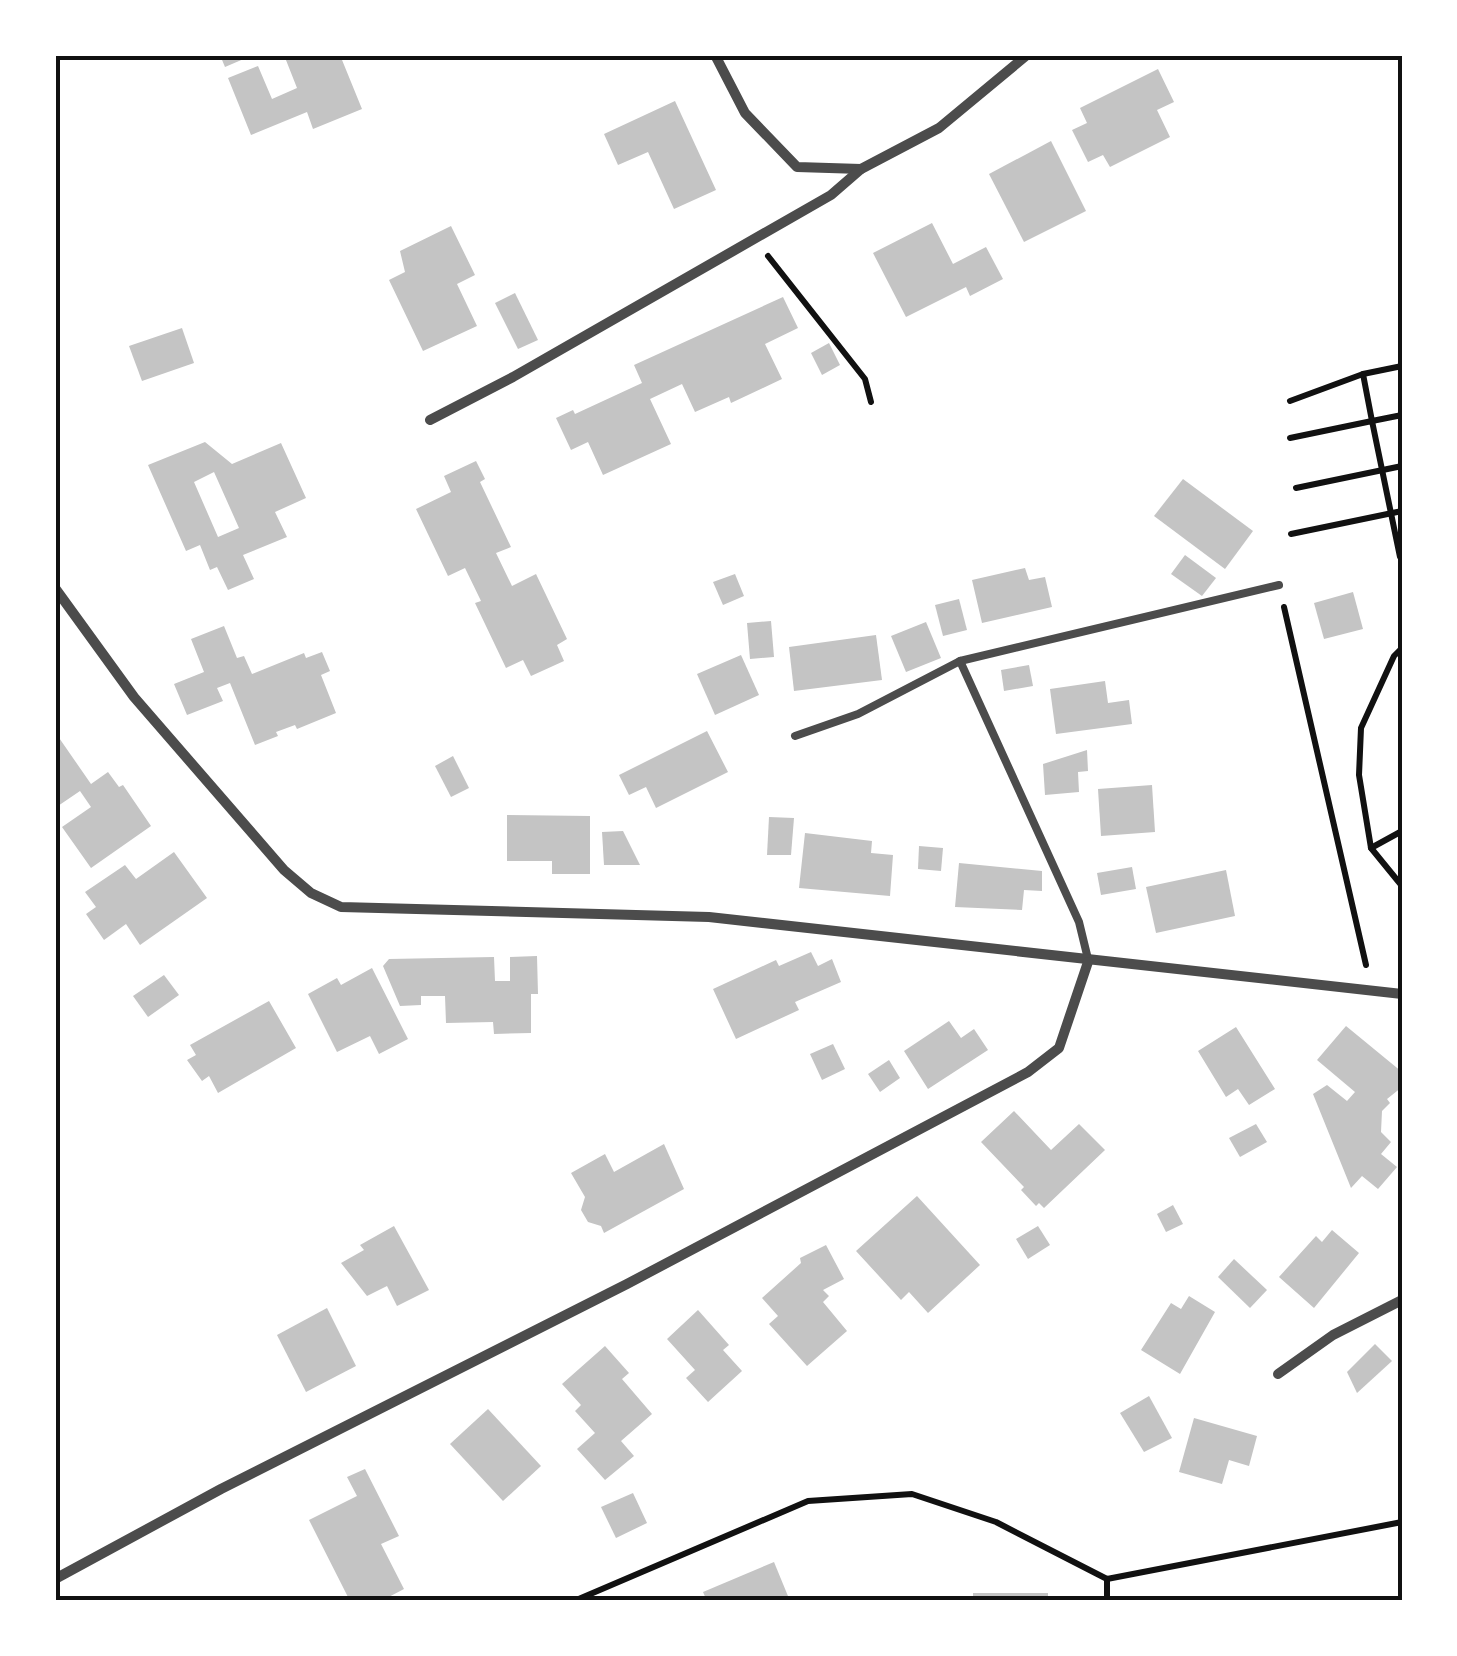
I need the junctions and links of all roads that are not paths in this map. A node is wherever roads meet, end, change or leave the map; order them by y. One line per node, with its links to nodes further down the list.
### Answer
1 (715, 55): 3 (street)
2 (1027, 55): 3 (street)
3 (861, 169): 4 (street)
4 (430, 420)
5 (1279, 585): 7 (lane)
6 (55, 588): 9 (street)
7 (960, 661): 8 (lane); 9 (lane)
8 (795, 736)
9 (1088, 962): 10 (street); 13 (street)
10 (1402, 994)
11 (1402, 1300): 12 (street)
12 (1278, 1374)
13 (55, 1579)

